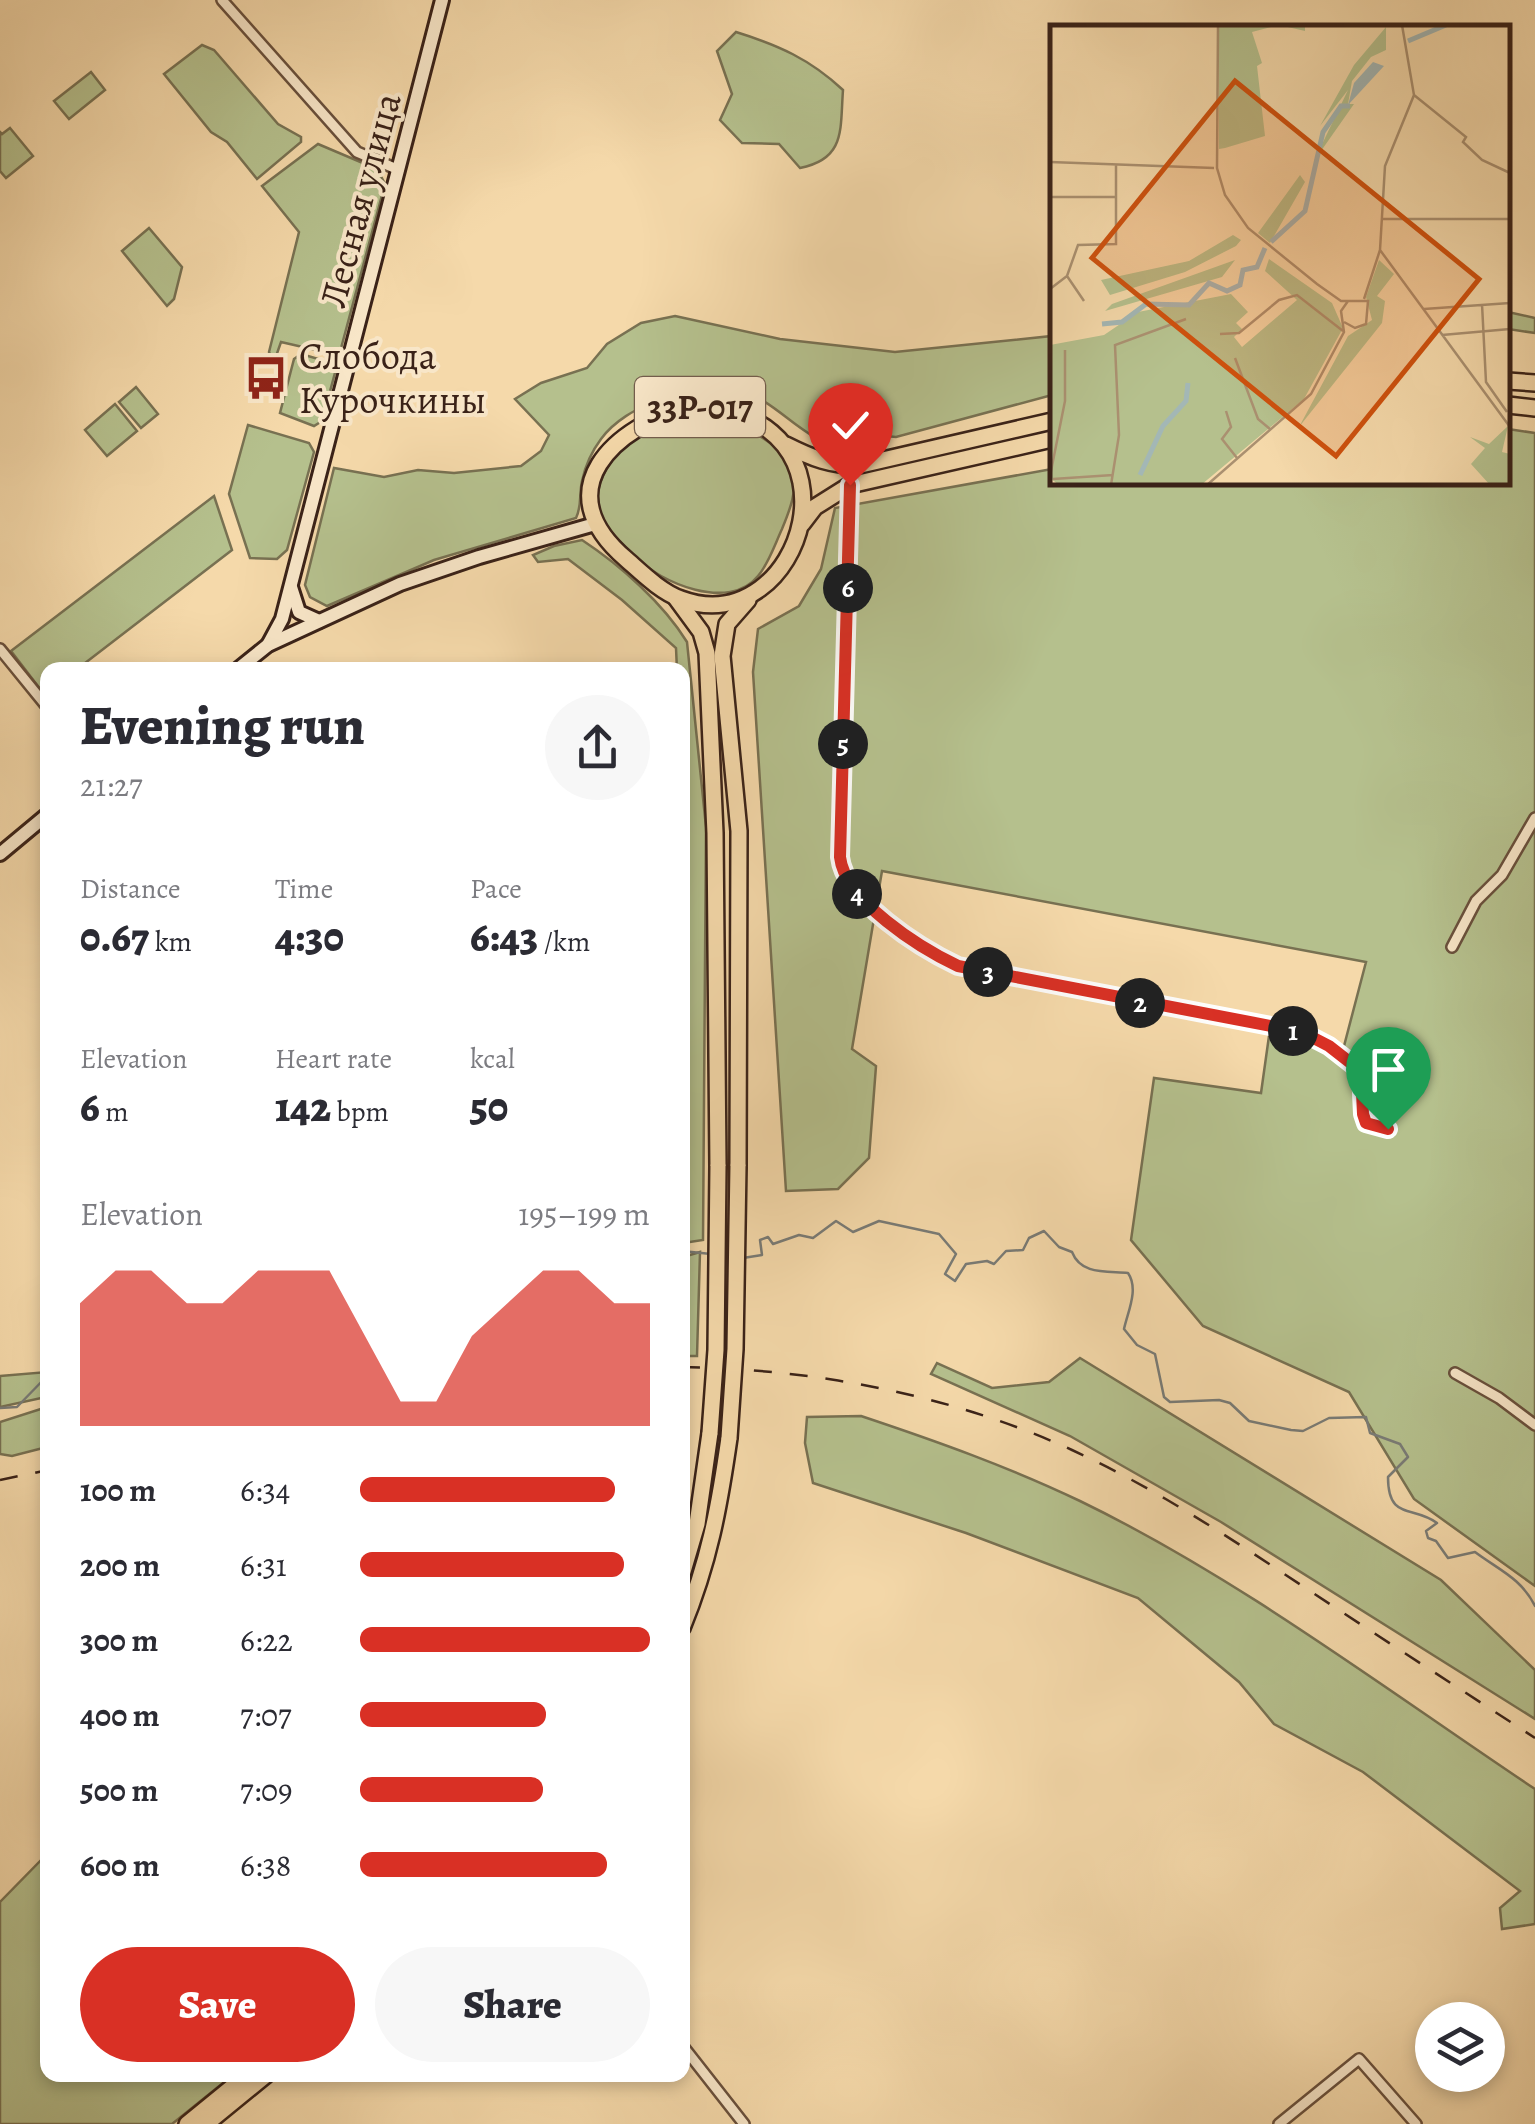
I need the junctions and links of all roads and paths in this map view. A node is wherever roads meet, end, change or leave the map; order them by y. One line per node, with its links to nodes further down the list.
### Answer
1 (222, 0): 3 (street)
2 (442, 0): 3 (main road, Лесная улица)
3 (398, 170): 14 (main road, Лесная улица)
4 (1510, 381): 5 (highway)
5 (1535, 383)
6 (1510, 405): 7 (highway)
7 (1535, 408)
8 (1050, 420): 10 (highway, 33Р-017)
9 (1050, 439): 11 (highway, 33Р-017)
10 (786, 445): 12 (highway, 33Р-017); 13 (highway, 33Р-017)
11 (850, 485): 13 (highway, 33Р-017); 26 (street)
12 (595, 524): 16 (highway); 17 (main road)
13 (800, 527): 15 (highway, 33Р-017)
14 (291, 584): 17 (main road); 18 (main road, Лесная улица)
15 (754, 595): 16 (highway); 30 (highway, 33Р-017, bridge)
16 (676, 598): 29 (highway, bridge)
17 (319, 620): 18 (main road)
18 (268, 645): 20 (main road)
19 (0, 649): 21 (street)
20 (247, 662)
21 (40, 698)
22 (1535, 818): 25 (street)
23 (40, 821): 24 (main road)
24 (0, 854)
25 (1452, 947)
26 (1388, 1129)
27 (1454, 1373): 28 (street)
28 (1535, 1424)
29 (690, 1548)
30 (690, 1609)
31 (690, 2055): 36 (street)
32 (239, 2082): 34 (highway)
33 (257, 2082): 35 (highway)
34 (187, 2124)
35 (206, 2124)
36 (744, 2124)
37 (1279, 2124): 38 (street)
38 (1416, 2124)

